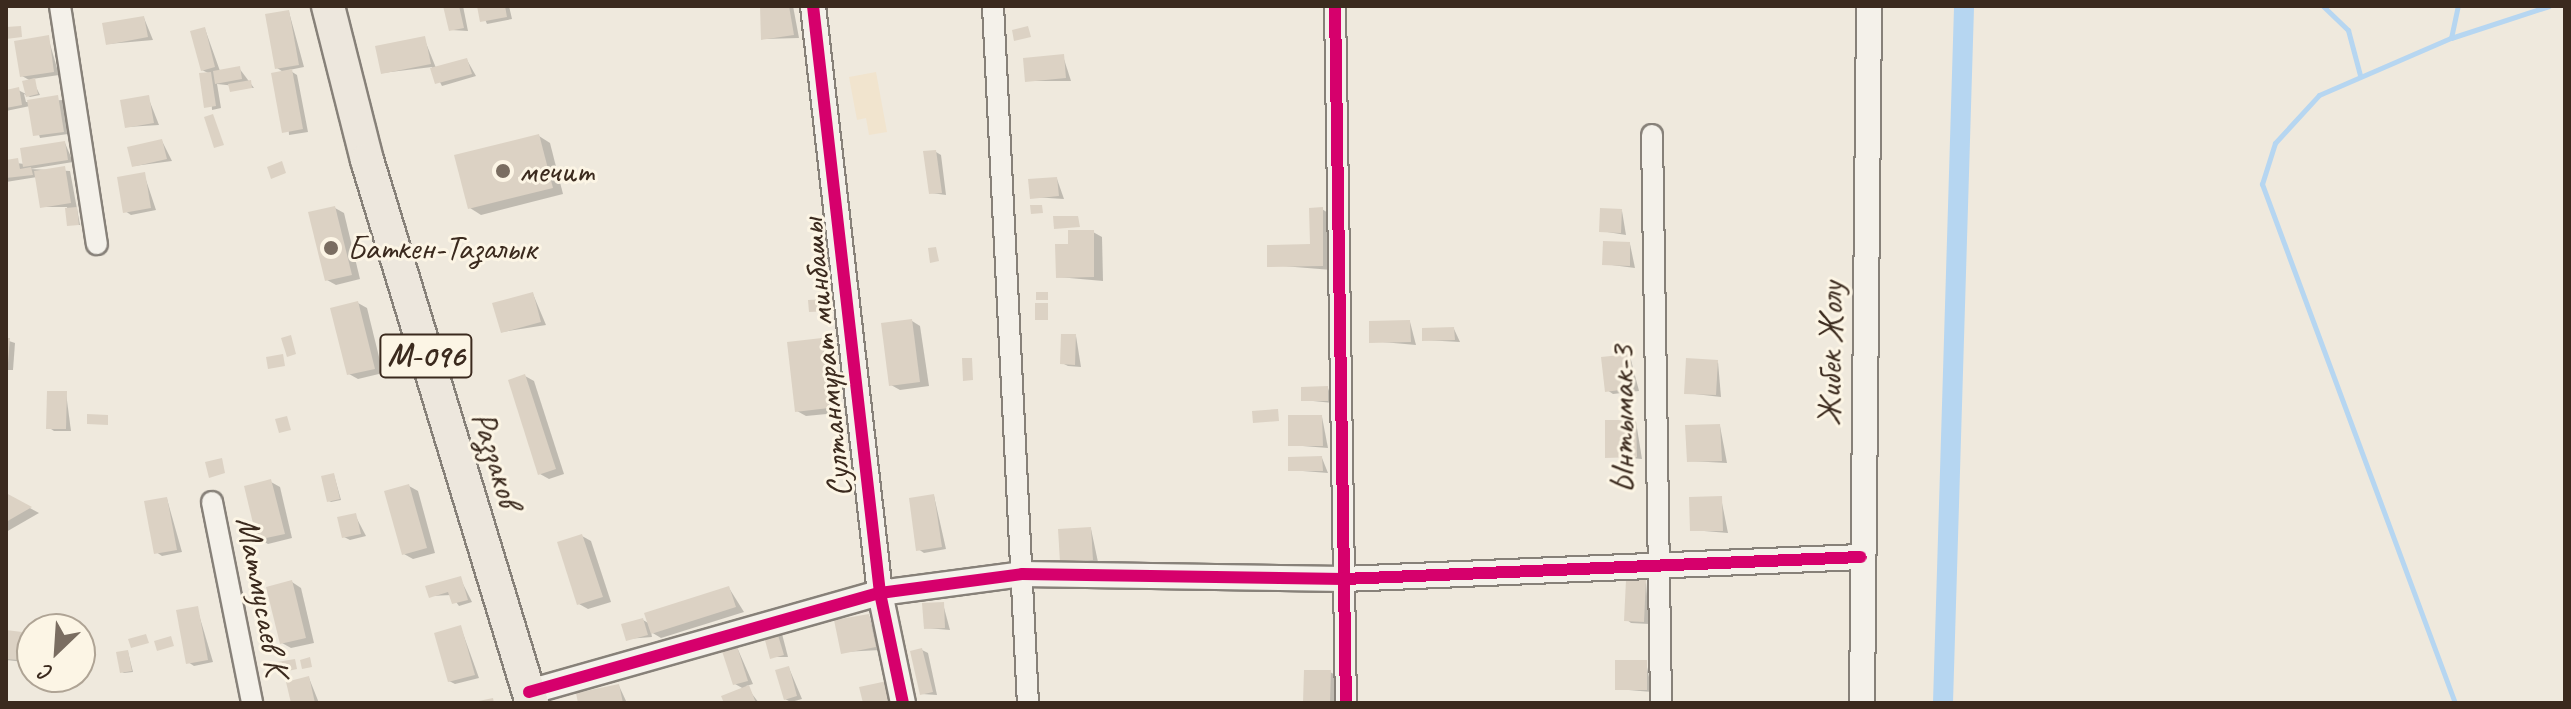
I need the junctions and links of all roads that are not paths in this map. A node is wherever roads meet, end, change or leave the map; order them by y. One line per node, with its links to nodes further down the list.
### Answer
1 (60, 6): 8 (street)
2 (328, 6): 15 (main road, Раззаков / М-096)
3 (813, 6): 14 (street, Султанмурат минбашы)
4 (993, 6): 12 (street)
5 (1335, 6): 13 (street)
6 (1869, 6): 10 (street, Жибек Жолу)
7 (1652, 135): 11 (street, Ынтымак-3)
8 (97, 244)
9 (212, 502): 16 (street, Матмусаев К)
10 (1861, 557): 11 (street); 21 (street, Жибек Жолу)
11 (1655, 566): 13 (street); 20 (street, Ынтымак-3)
12 (1022, 574): 13 (street); 14 (street); 18 (street)
13 (1344, 579): 19 (street)
14 (880, 593): 15 (street); 17 (street, Султанмурат минбашы)
15 (530, 698)
16 (252, 703)
17 (903, 703)
18 (1028, 703)
19 (1346, 703)
20 (1661, 703)
21 (1862, 703)

